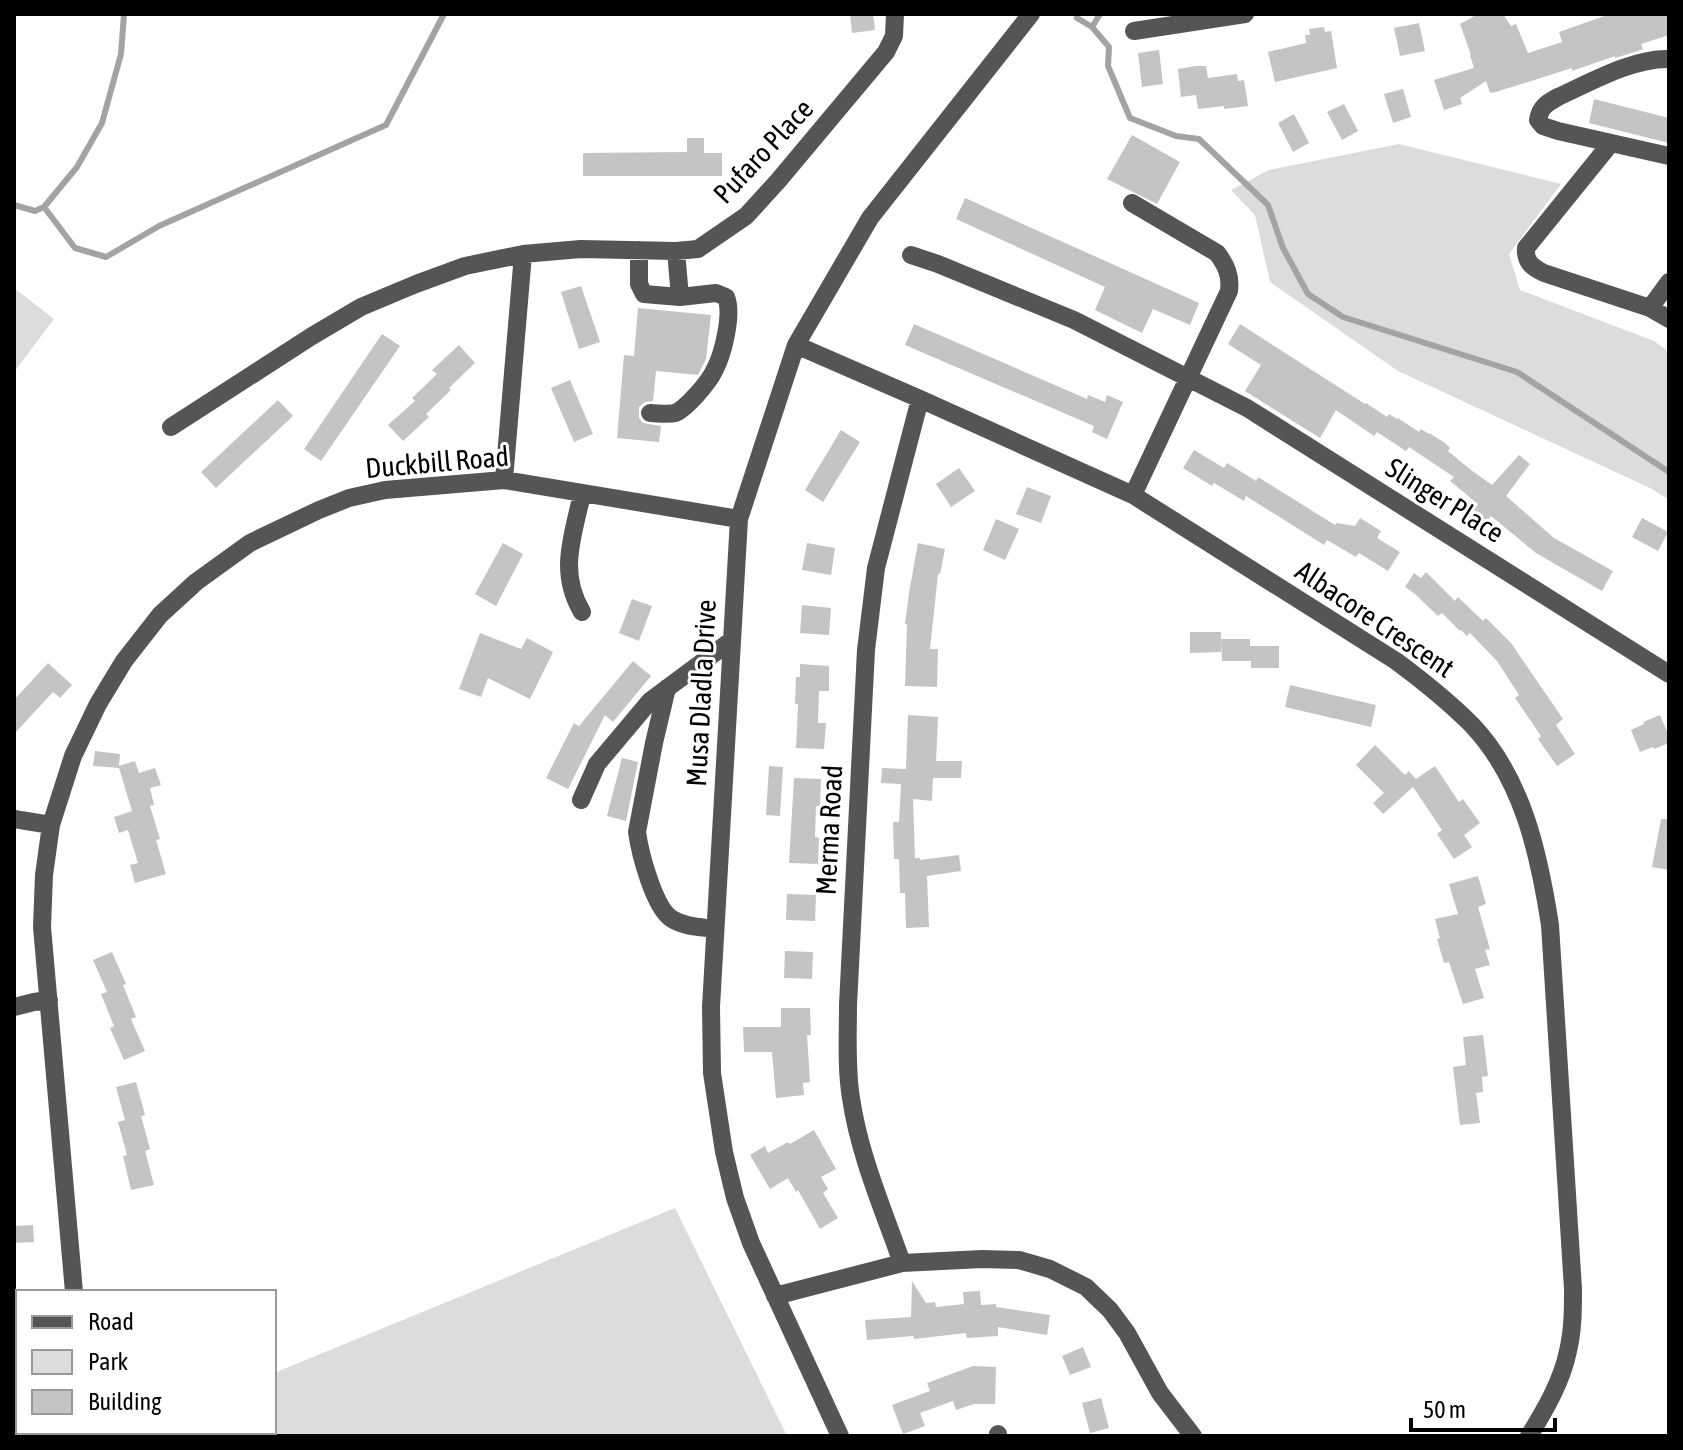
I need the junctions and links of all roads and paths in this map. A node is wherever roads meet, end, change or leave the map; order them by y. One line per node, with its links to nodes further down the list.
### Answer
1 (895, 14): 10 (street, Pufaro Place)
2 (1031, 14): 17 (street, Musa Dladla Drive)
3 (1245, 14): 4 (street)
4 (1134, 31)
5 (1669, 59): 6 (street)
6 (1611, 143): 7 (street); 15 (street)
7 (1669, 156)
8 (1132, 203): 18 (street)
9 (639, 250): 10 (street, Pufaro Place); 11 (street, Pufaro Place); 14 (street)
10 (676, 251): 14 (street)
11 (523, 254): 21 (street, Pufaro Place); 22 (street)
12 (911, 255): 18 (street, Slinger Place)
13 (1669, 282): 15 (street)
14 (680, 297): 20 (street)
15 (1650, 308): 16 (street)
16 (1669, 319)
17 (796, 345): 19 (street, Albacore Crescent); 25 (street, Musa Dladla Drive)
18 (1189, 377): 24 (street); 28 (street, Slinger Place)
19 (920, 399): 24 (street, Albacore Crescent); 36 (street, Merma Road)
20 (650, 413)
21 (171, 427)
22 (504, 480): 23 (street, Duckbill Road); 32 (street, Duckbill Road)
23 (582, 494): 25 (street, Duckbill Road); 26 (street)
24 (1133, 495): 41 (street, Albacore Crescent)
25 (739, 519): 27 (street, Musa Dladla Drive)
26 (582, 612)
27 (732, 640): 29 (street); 33 (street, Musa Dladla Drive)
28 (1669, 674)
29 (667, 688): 30 (street); 33 (street)
30 (581, 800)
31 (14, 819): 32 (street)
32 (51, 825): 34 (street, Duckbill Road)
33 (715, 929): 38 (street, Musa Dladla Drive)
34 (49, 1000): 35 (street); 37 (street, Duckbill Road)
35 (14, 1007)
36 (902, 1263): 38 (street); 40 (street)
37 (74, 1290)
38 (775, 1296): 39 (street, Musa Dladla Drive)
39 (840, 1436)
40 (1193, 1436)
41 (1529, 1436)

